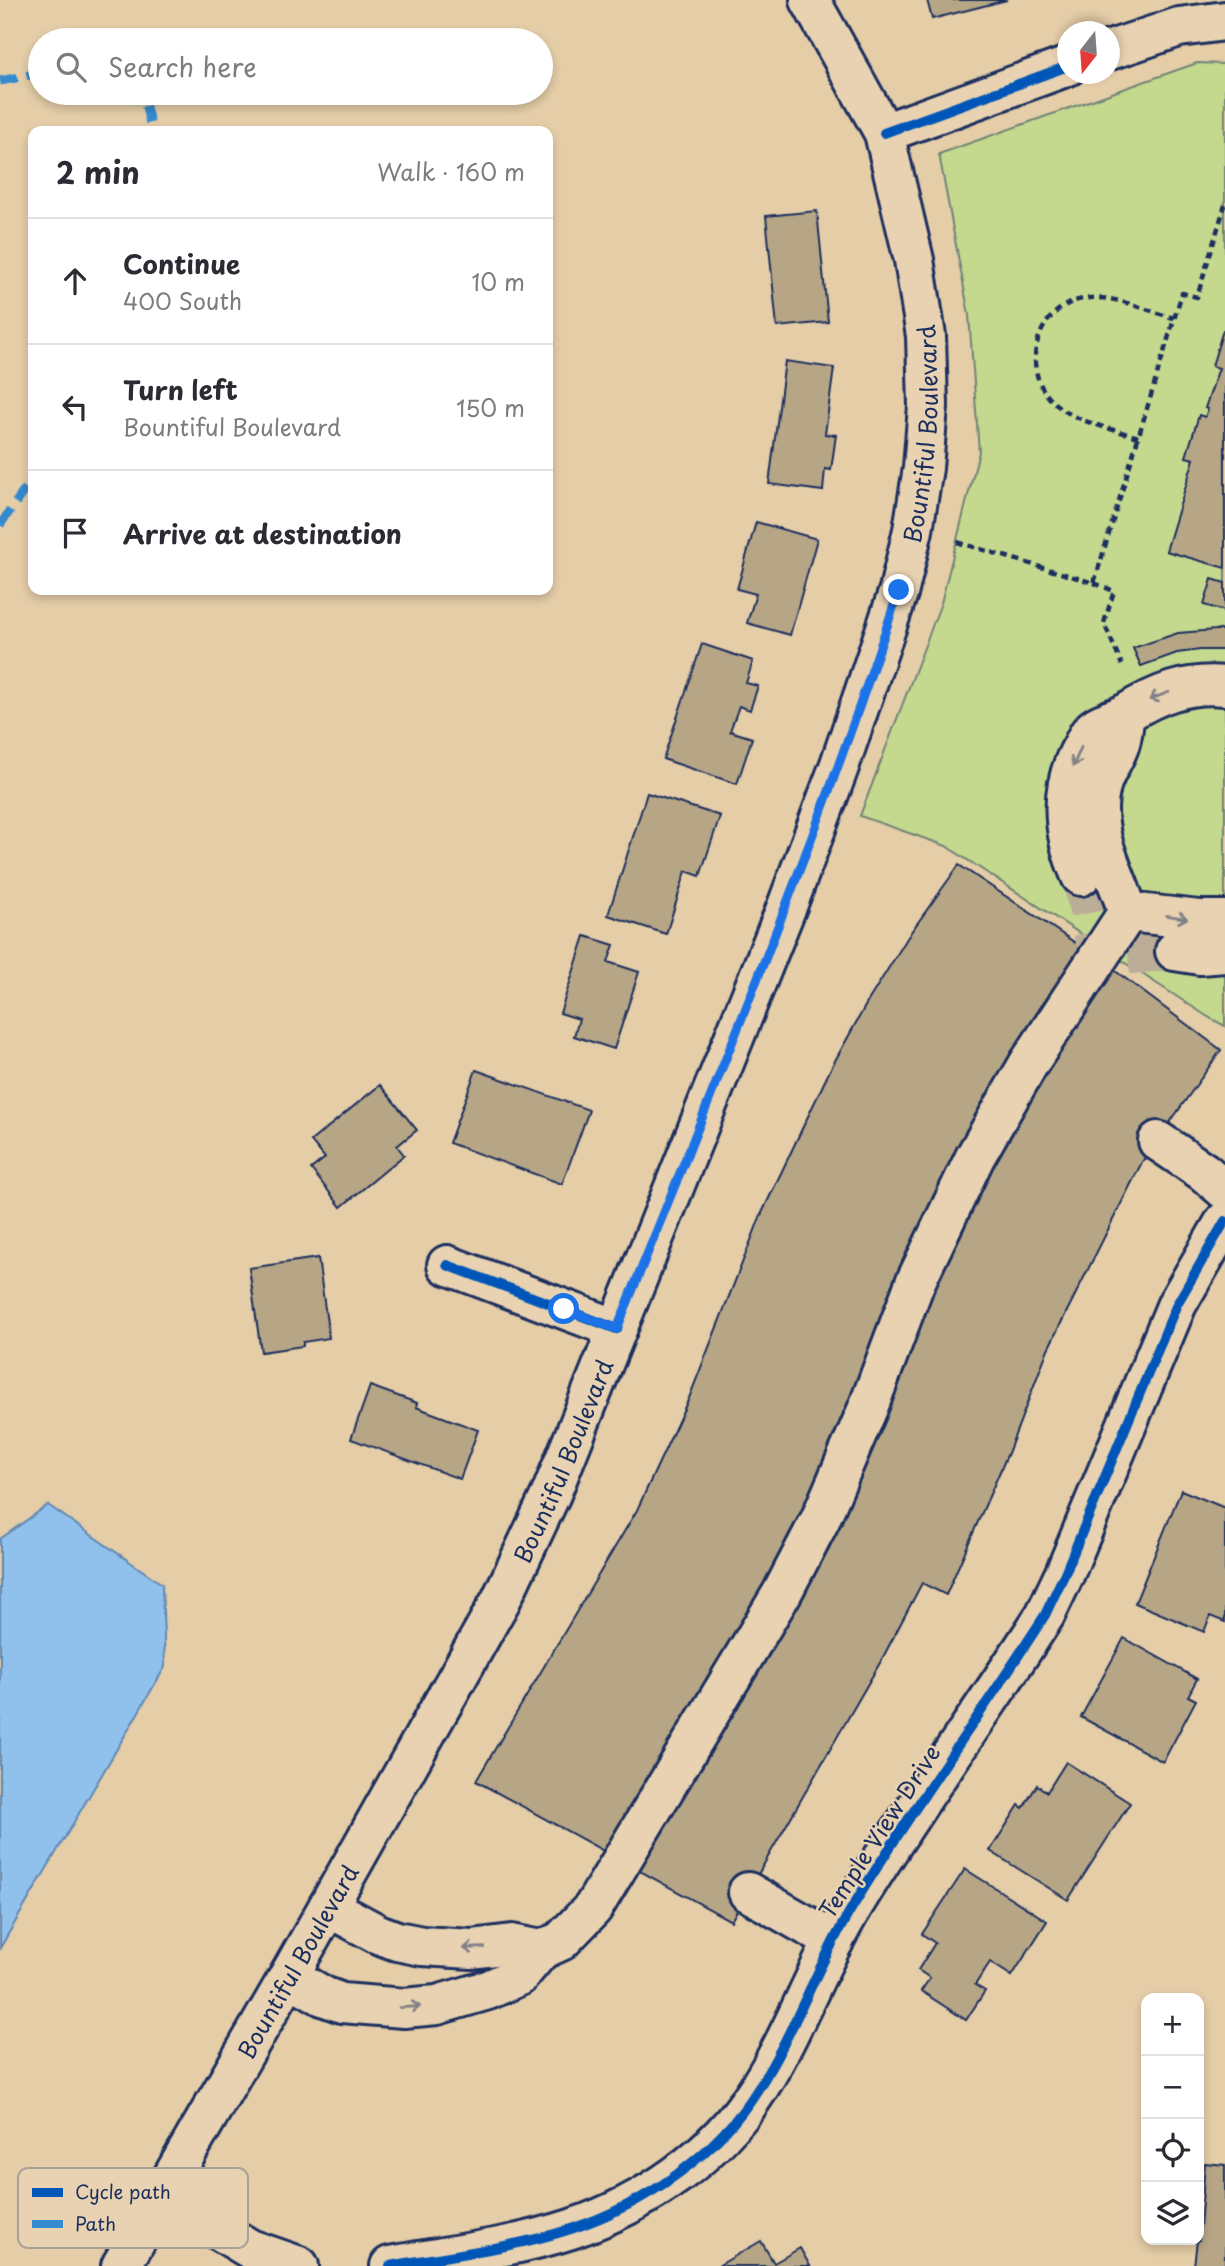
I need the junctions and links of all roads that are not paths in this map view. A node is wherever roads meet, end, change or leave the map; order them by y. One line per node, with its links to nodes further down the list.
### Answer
1 (810, 0): 5 (main road, Bountiful Boulevard)
2 (1225, 21): 3 (main road)
3 (1120, 47)
4 (1057, 70): 5 (main road)
5 (884, 134): 17 (main road, Bountiful Boulevard)
6 (1225, 686): 7 (main road, one-way to 7)
7 (1125, 714): 8 (main road, one-way to 8); 9 (main road)
8 (1081, 876)
9 (1128, 912): 10 (main road, one-way to 10); 21 (main road)
10 (1225, 920)
11 (1175, 951): 12 (main road)
12 (1225, 953)
13 (1158, 1141): 14 (main road)
14 (1225, 1190)
15 (1225, 1221): 20 (main road, Temple View Drive)
16 (447, 1265): 17 (main road)
17 (617, 1329): 19 (main road, Bountiful Boulevard)
18 (748, 1892): 20 (main road)
19 (328, 1907): 21 (main road, one-way to 19); 22 (main road, Bountiful Boulevard)
20 (834, 1941): 28 (main road, Temple View Drive)
21 (541, 1950): 22 (main road, one-way to 21)
22 (289, 1976): 23 (main road, Bountiful Boulevard)
23 (178, 2168)
24 (132, 2248): 26 (main road, Bountiful Boulevard)
25 (248, 2248): 27 (main road)
26 (121, 2266)
27 (299, 2266)
28 (390, 2266)

